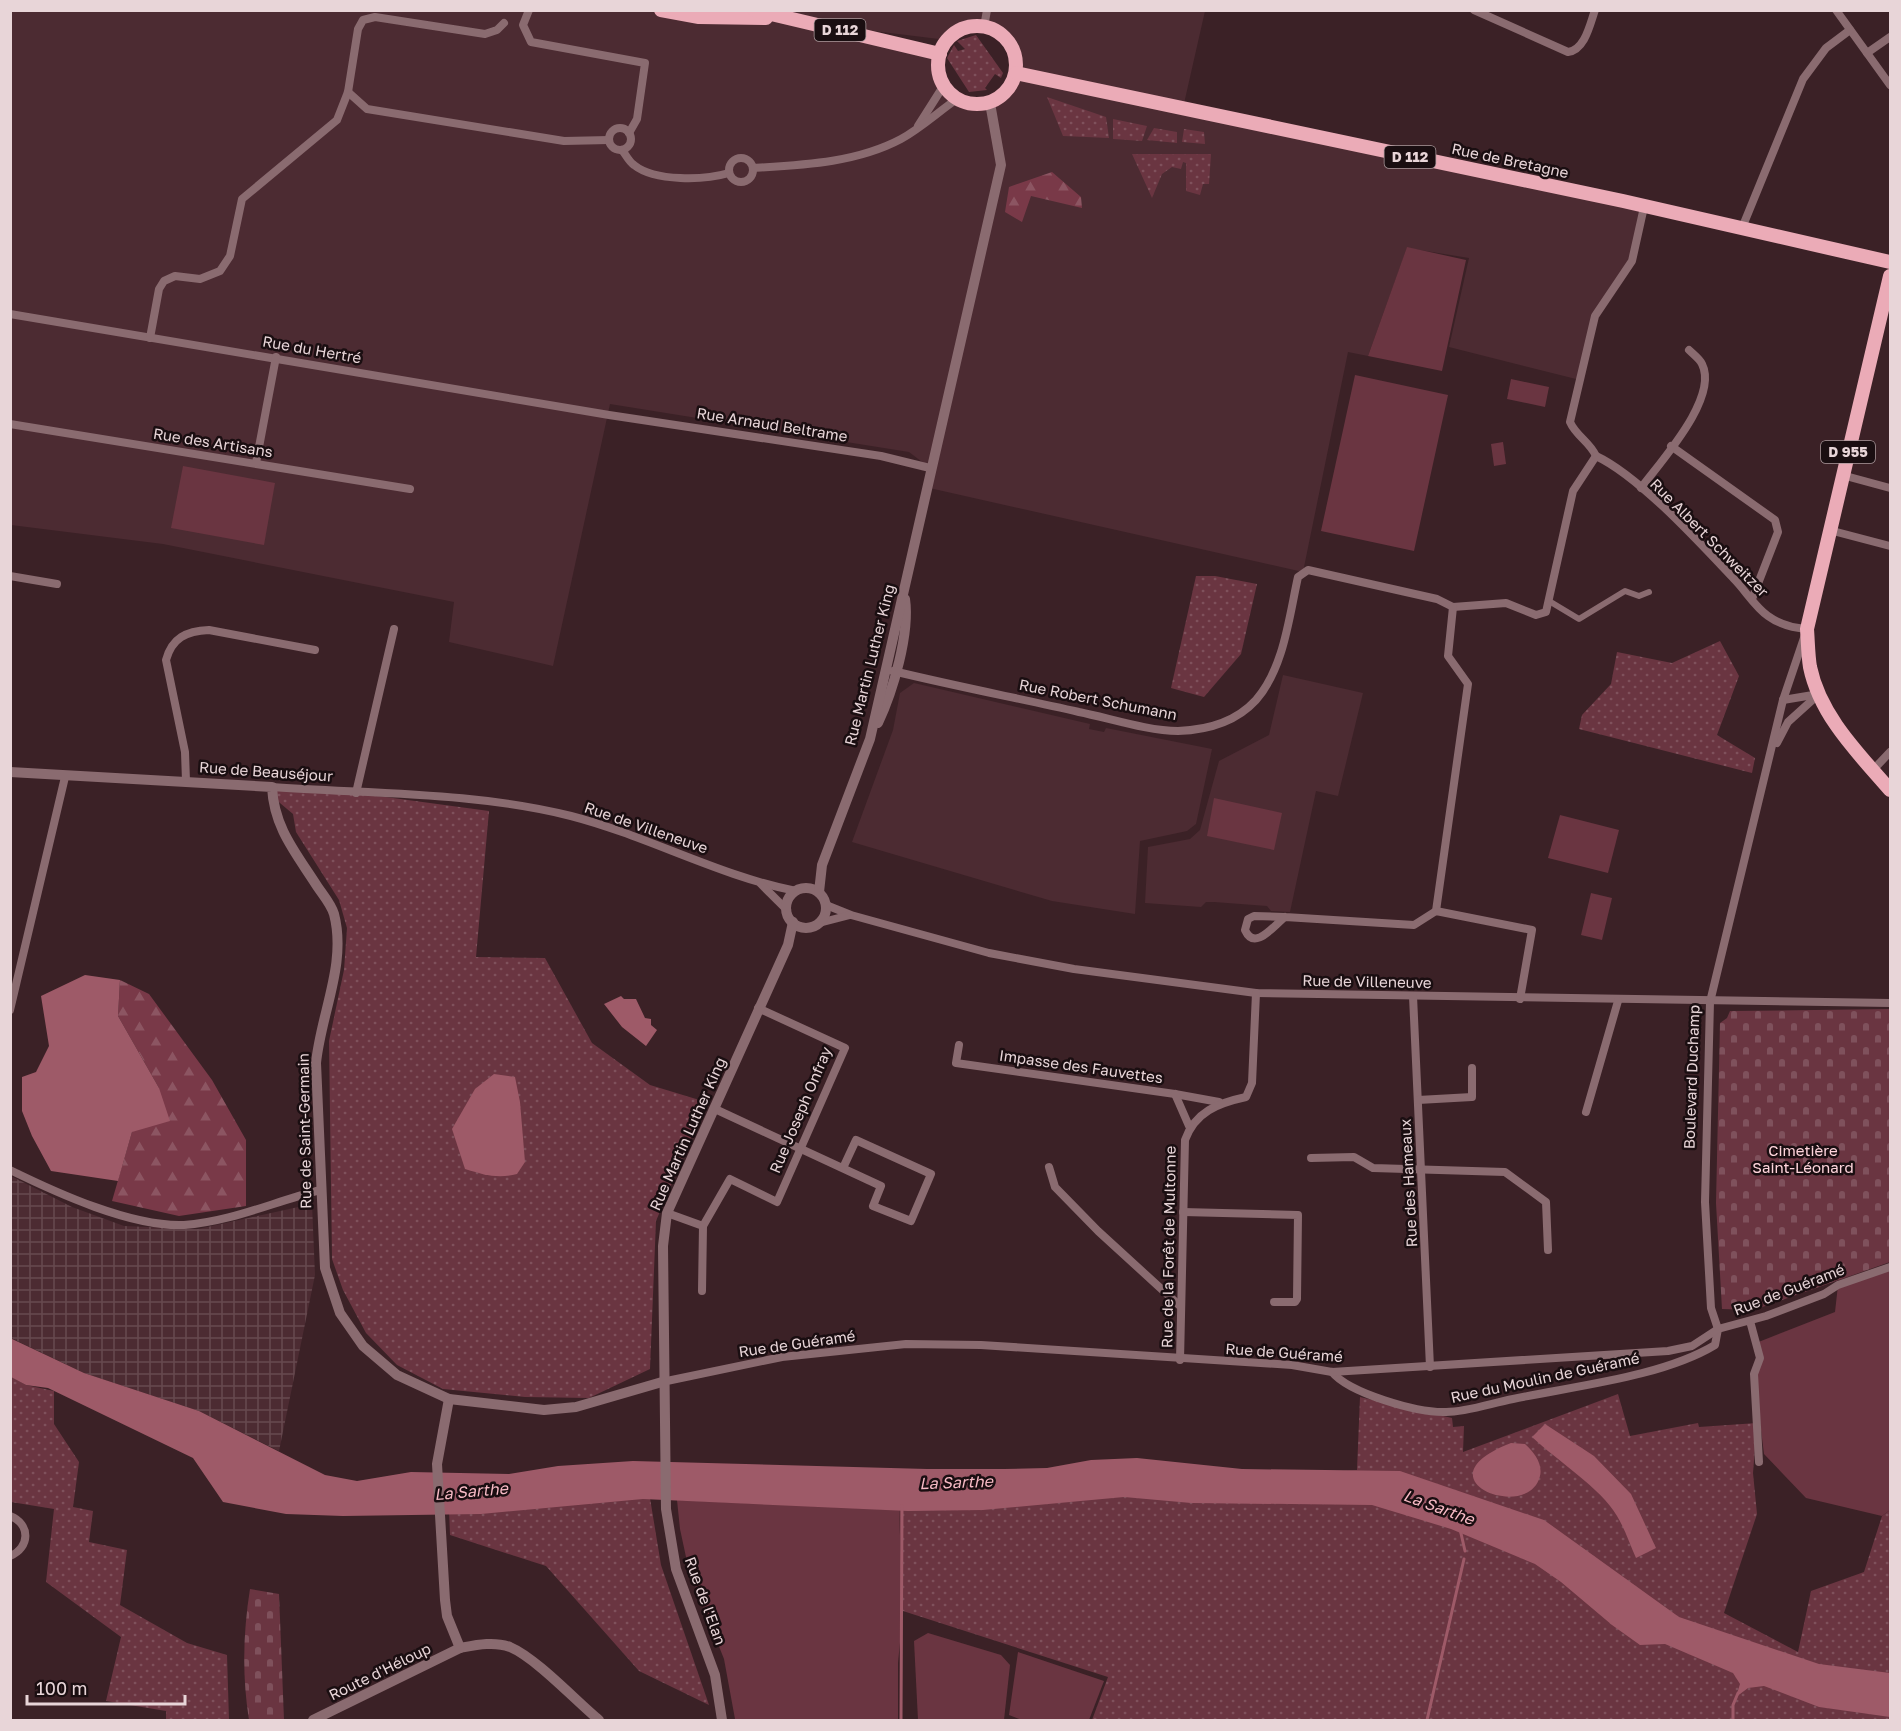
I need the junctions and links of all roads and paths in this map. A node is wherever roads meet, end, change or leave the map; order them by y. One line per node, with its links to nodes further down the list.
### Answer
1 (529, 10): 22 (street)
2 (661, 10): 8 (main road, D 112)
3 (754, 10): 8 (main road, D 112)
4 (987, 10): 10 (street)
5 (1474, 10): 6 (street)
6 (1595, 10)
7 (1836, 10): 11 (street)
8 (786, 18): 14 (main road, D 112)
9 (504, 22): 18 (street)
10 (984, 27): 14 (main road); 15 (main road)
11 (1850, 30): 13 (street); 28 (street)
12 (1890, 37): 13 (street)
13 (1867, 53): 16 (street)
14 (940, 54): 17 (main road)
15 (1016, 73): 20 (main road); 27 (main road, Rue de Bretagne / D 112)
16 (1890, 85)
17 (944, 86): 19 (main road); 21 (street)
18 (348, 92): 23 (street); 32 (street)
19 (957, 99): 20 (main road); 21 (street)
20 (990, 103): 40 (street, Rue Martin Luther King)
21 (916, 129): 25 (street)
22 (629, 133): 23 (street); 24 (street)
23 (609, 140): 24 (street)
24 (622, 150): 26 (street)
25 (753, 168): 26 (street); 26 (street)
26 (729, 172)
27 (1644, 207): 28 (main road, Rue de Bretagne / D 112); 38 (street, Rue Albert Schweitzer)
28 (1742, 228): 29 (main road, Rue de Bretagne / D 112)
29 (1890, 262)
30 (1890, 276): 41 (main road, Boulevard Duchamp / D 955)
31 (10, 314): 32 (street, Rue du Hertré)
32 (150, 338): 34 (street, Rue du Hertré)
33 (1689, 350): 37 (street)
34 (276, 357): 35 (street, Rue du Hertré); 39 (street)
35 (609, 415): 40 (street, Rue Arnaud Beltrame)
36 (10, 424): 39 (street, Rue des Artisans)
37 (1671, 446): 42 (street); 50 (street)
38 (1596, 456): 42 (street, Rue Albert Schweitzer); 51 (street)
39 (256, 463): 44 (street, Rue des Artisans)
40 (930, 468): 56 (street, Rue Martin Luther King)
41 (1842, 475): 43 (street); 45 (main road, Boulevard Duchamp / D 955)
42 (1641, 488): 50 (street, Rue Albert Schweitzer)
43 (1890, 488)
44 (410, 489)
45 (1829, 530): 46 (street); 54 (main road, Boulevard Duchamp / D 955)
46 (1890, 546)
47 (10, 576): 48 (street)
48 (57, 584)
49 (1649, 592): 51 (street)
50 (1752, 599): 54 (street, Rue Albert Schweitzer)
51 (1549, 601): 52 (street)
52 (1453, 607): 56 (street, Rue Robert Schumann); 75 (street)
53 (394, 629): 67 (street)
54 (1807, 629): 57 (main road, Boulevard Duchamp / D 955); 58 (street, Boulevard Duchamp)
55 (315, 650): 64 (street)
56 (891, 670): 69 (street, Rue Martin Luther King)
57 (1819, 694): 58 (street); 60 (street, Boulevard Duchamp); 61 (main road, D 955)
58 (1783, 700): 60 (street, Boulevard Duchamp)
59 (1890, 752): 61 (street)
60 (1770, 760): 86 (street, Boulevard Duchamp)
61 (1873, 770): 66 (main road, D 955)
62 (10, 772): 63 (street, Rue de Beauséjour)
63 (65, 777): 64 (street, Rue de Beauséjour); 89 (street)
64 (186, 782): 65 (street, Rue de Beauséjour)
65 (272, 787): 67 (street, Rue de Beauséjour); 104 (street, Rue de Saint-Germain)
66 (1890, 790)
67 (356, 793): 68 (street, Rue de Beauséjour)
68 (519, 805): 70 (street, Rue de Villeneuve)
69 (822, 865): 71 (street, Rue Martin Luther King); 72 (street, Rue Martin Luther King)
70 (761, 884): 71 (street); 74 (street)
71 (801, 889): 72 (street); 74 (street)
72 (819, 892): 73 (street)
73 (826, 905): 76 (street, Rue de Villeneuve); 79 (street)
74 (786, 910): 78 (street)
75 (1436, 911): 77 (street); 84 (street)
76 (851, 915): 79 (street, Rue de Villeneuve); 82 (street, Rue de Villeneuve)
77 (1285, 917)
78 (793, 922): 80 (street); 81 (street, Rue Martin Luther King)
79 (819, 923): 80 (street)
80 (805, 927): 81 (street, Rue Martin Luther King)
81 (788, 945): 88 (street, Rue Martin Luther King)
82 (1256, 993): 83 (street, Rue de Villeneuve); 94 (street, Rue de la Forêt de Multonne)
83 (1413, 996): 84 (street, Rue de Villeneuve); 93 (street, Rue des Hameaux)
84 (1520, 999): 85 (street, Rue de Villeneuve)
85 (1618, 1001): 86 (street, Rue de Villeneuve); 96 (street)
86 (1710, 1002): 87 (street, Rue de Villeneuve); 114 (street, Boulevard Duchamp)
87 (1890, 1003)
88 (758, 1008): 95 (street, Rue Martin Luther King); 98 (street, Rue Joseph Onfray)
89 (10, 1010)
90 (959, 1045): 92 (street, Impasse des Fauvettes)
91 (1472, 1068): 93 (street)
92 (1175, 1094): 94 (street, Impasse des Fauvettes); 97 (street)
93 (1418, 1100): 103 (street, Rue des Hameaux)
94 (1219, 1102): 97 (street, Rue de la Forêt de Multonne)
95 (716, 1109): 98 (street); 106 (street, Rue Martin Luther King)
96 (1586, 1112)
97 (1190, 1126): 105 (street, Rue de la Forêt de Multonne)
98 (800, 1148): 101 (street); 107 (street, Rue Joseph Onfray)
99 (1311, 1158): 103 (street)
100 (1049, 1167): 112 (street)
101 (843, 1168): 101 (street)
102 (10, 1170): 104 (street)
103 (1422, 1170): 108 (street); 116 (street, Rue des Hameaux)
104 (321, 1190): 119 (street, Rue de Saint-Germain)
105 (1183, 1212): 111 (street); 112 (street, Rue de la Forêt de Multonne)
106 (667, 1213): 107 (street); 118 (street, Rue Martin Luther King)
107 (703, 1226): 110 (street)
108 (1548, 1250)
109 (1890, 1267): 113 (street, Rue de Guéramé)
110 (702, 1291)
111 (1274, 1302)
112 (1180, 1306): 115 (street, Rue de la Forêt de Multonne)
113 (1750, 1321): 114 (street, Rue de Guéramé); 120 (street)
114 (1718, 1329): 116 (street, Rue de Guéramé); 117 (street, Rue du Moulin de Guéramé)
115 (1180, 1360): 117 (street, Rue de Guéramé); 118 (street, Rue de Guéramé)
116 (1430, 1367): 117 (street, Rue de Guéramé)
117 (1332, 1372)
118 (662, 1382): 119 (street, Rue de Saint-Germain); 126 (street, Rue de l'Elan)
119 (449, 1399): 123 (street)
120 (1759, 1462)
121 (10, 1516): 122 (street)
122 (10, 1556)
123 (460, 1648): 124 (street, Route d'Héloup); 125 (street)
124 (313, 1720)
125 (599, 1720)
126 (722, 1720)

